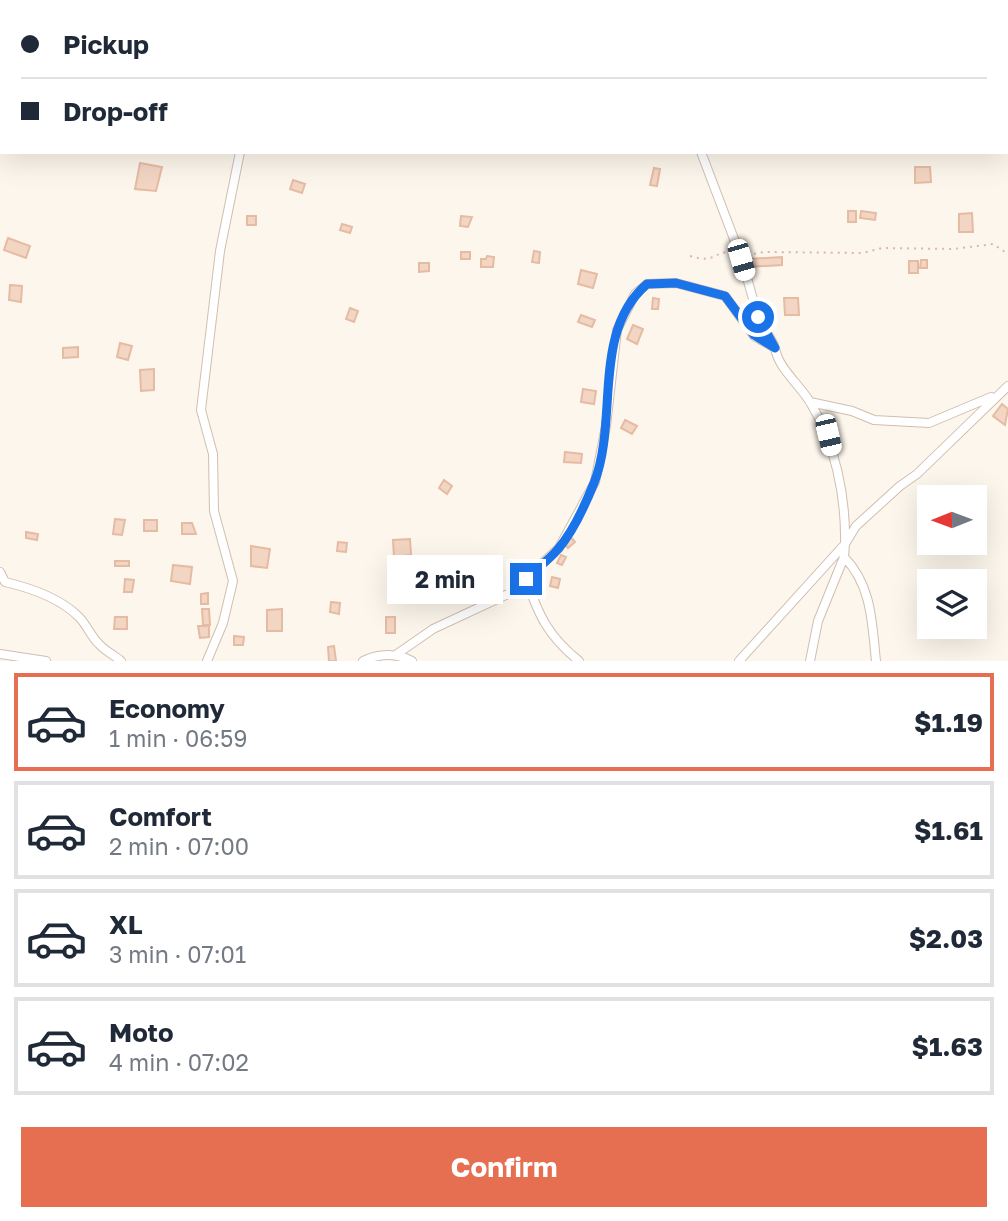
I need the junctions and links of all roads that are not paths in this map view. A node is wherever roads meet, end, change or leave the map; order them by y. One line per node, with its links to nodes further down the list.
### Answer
1 (240, 154): 15 (street)
2 (702, 154): 3 (street)
3 (775, 348): 6 (street); 10 (street)
4 (1008, 386): 5 (street)
5 (998, 394): 6 (street); 7 (street)
6 (810, 402): 7 (street)
7 (845, 544): 8 (street); 19 (street)
8 (844, 557): 20 (street); 21 (street)
9 (0, 572): 14 (street)
10 (526, 579): 12 (street); 18 (street)
11 (0, 654): 13 (street)
12 (397, 654): 16 (street); 17 (street)
13 (46, 661)
14 (121, 661)
15 (207, 661)
16 (363, 661)
17 (412, 661)
18 (579, 661)
19 (739, 661)
20 (810, 661)
21 (876, 661)

